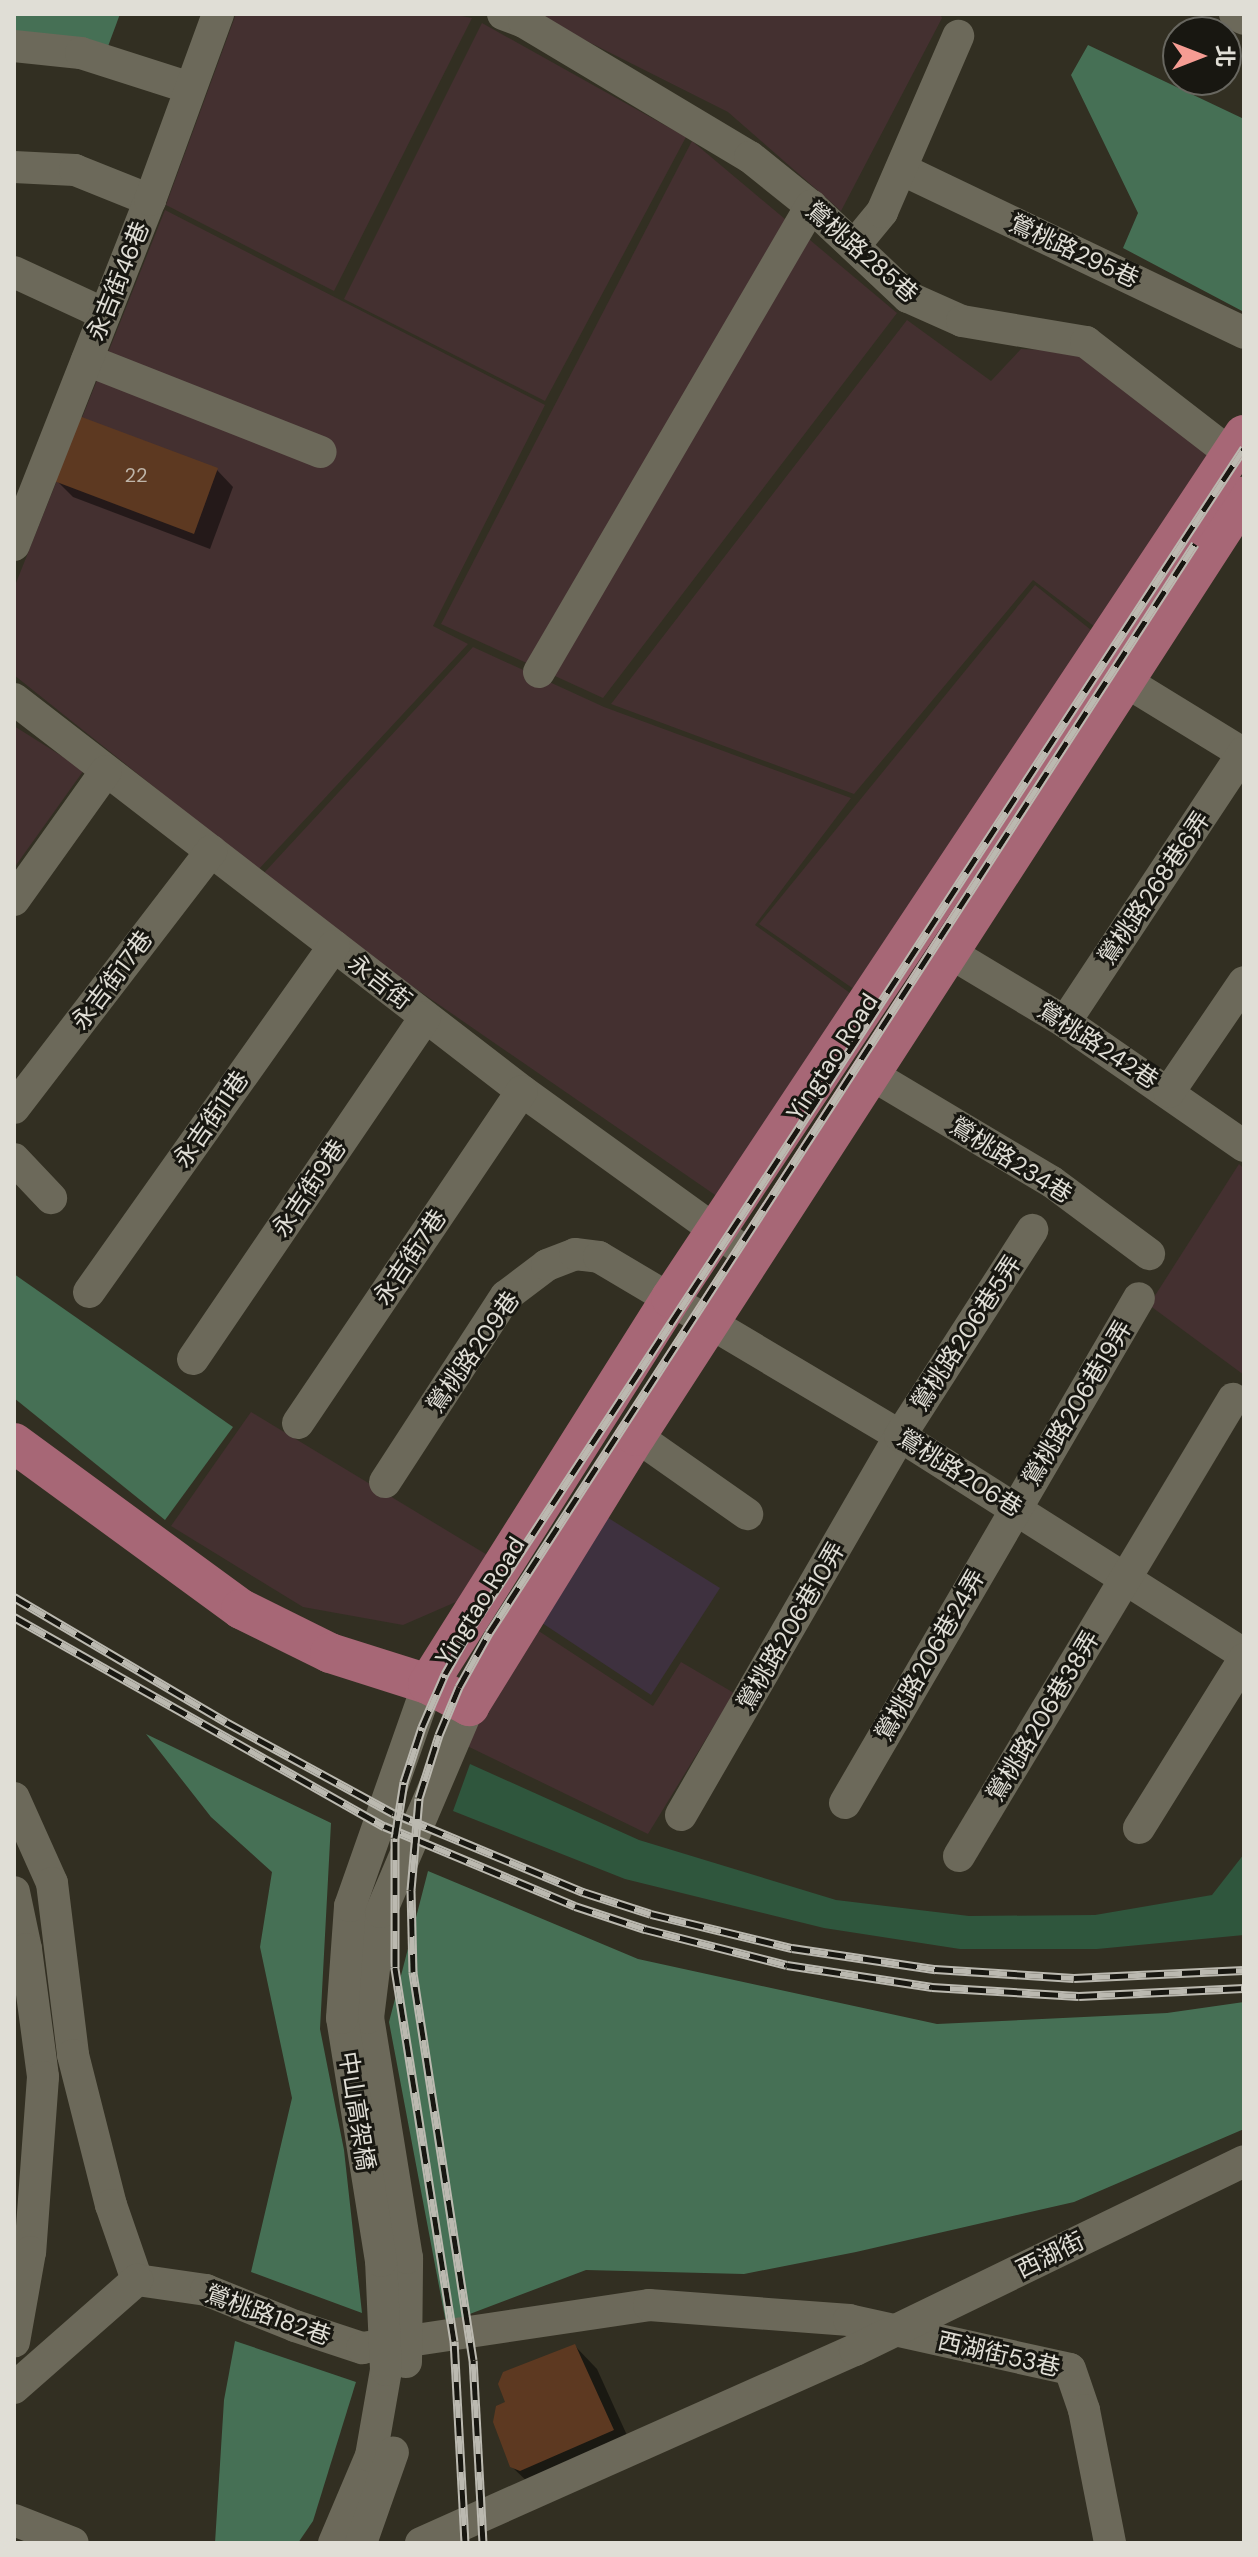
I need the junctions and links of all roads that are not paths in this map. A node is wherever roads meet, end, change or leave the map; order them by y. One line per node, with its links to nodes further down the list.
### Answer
1 (218, 14): 7 (street, 永吉街46巷)
2 (503, 14): 11 (street, 鶯桃路285巷)
3 (1235, 14): 4 (street)
4 (1244, 19)
5 (958, 36): 9 (street)
6 (14, 46): 7 (street)
7 (190, 88): 10 (street, 永吉街46巷)
8 (14, 167): 10 (street)
9 (903, 170): 12 (street); 15 (street, 鶯桃路295巷)
10 (150, 200): 14 (street, 永吉街46巷)
11 (811, 206): 12 (street, 鶯桃路285巷); 22 (street)
12 (854, 246): 17 (street, 鶯桃路285巷)
13 (14, 272): 14 (street)
14 (105, 314): 16 (street, 永吉街46巷)
15 (1244, 333)
16 (87, 360): 18 (street); 20 (street, 永吉街46巷)
17 (1237, 445): 21 (main road, Yingtao Road)
18 (320, 452)
19 (1244, 496): 21 (main road, Yingtao Road)
20 (17, 528)
21 (1110, 671): 24 (street); 29 (main road, Yingtao Road); 41 (main road, Yingtao Road)
22 (539, 672)
23 (14, 699): 25 (street, 永吉街)
24 (1244, 754): 32 (street, 鶯桃路268巷6弄)
25 (106, 771): 26 (street, 永吉街); 27 (street)
26 (211, 851): 28 (street, 永吉街); 36 (street, 永吉街17巷)
27 (14, 900)
28 (334, 946): 31 (street, 永吉街); 44 (street, 永吉街11巷)
29 (947, 951): 32 (street, 鶯桃路242巷); 33 (main road, Yingtao Road)
30 (1244, 982): 35 (street)
31 (425, 1017): 34 (street, 永吉街); 48 (street, 永吉街9巷)
32 (1065, 1022): 35 (street, 鶯桃路242巷)
33 (869, 1073): 42 (street, 鶯桃路234巷); 43 (main road, Yingtao Road)
34 (522, 1091): 41 (street, 永吉街); 50 (street, 永吉街7巷)
35 (1169, 1092): 37 (street, 鶯桃路242巷)
36 (14, 1108)
37 (1244, 1146)
38 (14, 1159): 39 (street)
39 (51, 1198)
40 (1032, 1230): 52 (street, 鶯桃路206巷5弄)
41 (718, 1232): 43 (street, 永吉街); 45 (main road, Yingtao Road)
42 (1149, 1254)
43 (752, 1257): 47 (main road, Yingtao Road)
44 (89, 1292)
45 (671, 1298): 47 (street, 鶯桃路206巷); 54 (street, 鶯桃路209巷); 59 (main road, Yingtao Road)
46 (1139, 1298): 55 (street, 鶯桃路206巷19弄)
47 (710, 1322): 51 (main road, Yingtao Road); 52 (street, 鶯桃路206巷)
48 (193, 1359)
49 (1233, 1399): 57 (street, 鶯桃路206巷38弄)
50 (298, 1423)
51 (636, 1436): 56 (street); 60 (main road, Yingtao Road)
52 (900, 1436): 55 (street, 鶯桃路206巷); 63 (street, 鶯桃路206巷10弄)
53 (14, 1443): 59 (main road, Yingtao Road)
54 (385, 1482)
55 (1015, 1507): 57 (street, 鶯桃路206巷); 62 (street, 鶯桃路206巷24弄)
56 (747, 1514)
57 (1127, 1577): 58 (street, 鶯桃路206巷); 65 (street, 鶯桃路206巷38弄)
58 (1244, 1656): 64 (street)
59 (428, 1684): 60 (main road, Yingtao Road); 74 (street, 中山高架橋)
60 (469, 1706): 75 (street, 中山高架橋)
61 (14, 1798): 68 (street)
62 (845, 1803)
63 (681, 1815)
64 (1139, 1828)
65 (959, 1856)
66 (14, 1892): 70 (street)
67 (1244, 2161): 69 (street, 西湖街)
68 (137, 2280): 69 (street, 鶯桃路182巷); 71 (street)
69 (895, 2330): 76 (street, 西湖街); 77 (street, 西湖街53巷)
70 (14, 2342)
71 (14, 2388)
72 (14, 2520): 73 (street)
73 (73, 2543)
74 (334, 2543)
75 (361, 2543)
76 (421, 2543)
77 (1110, 2543)

